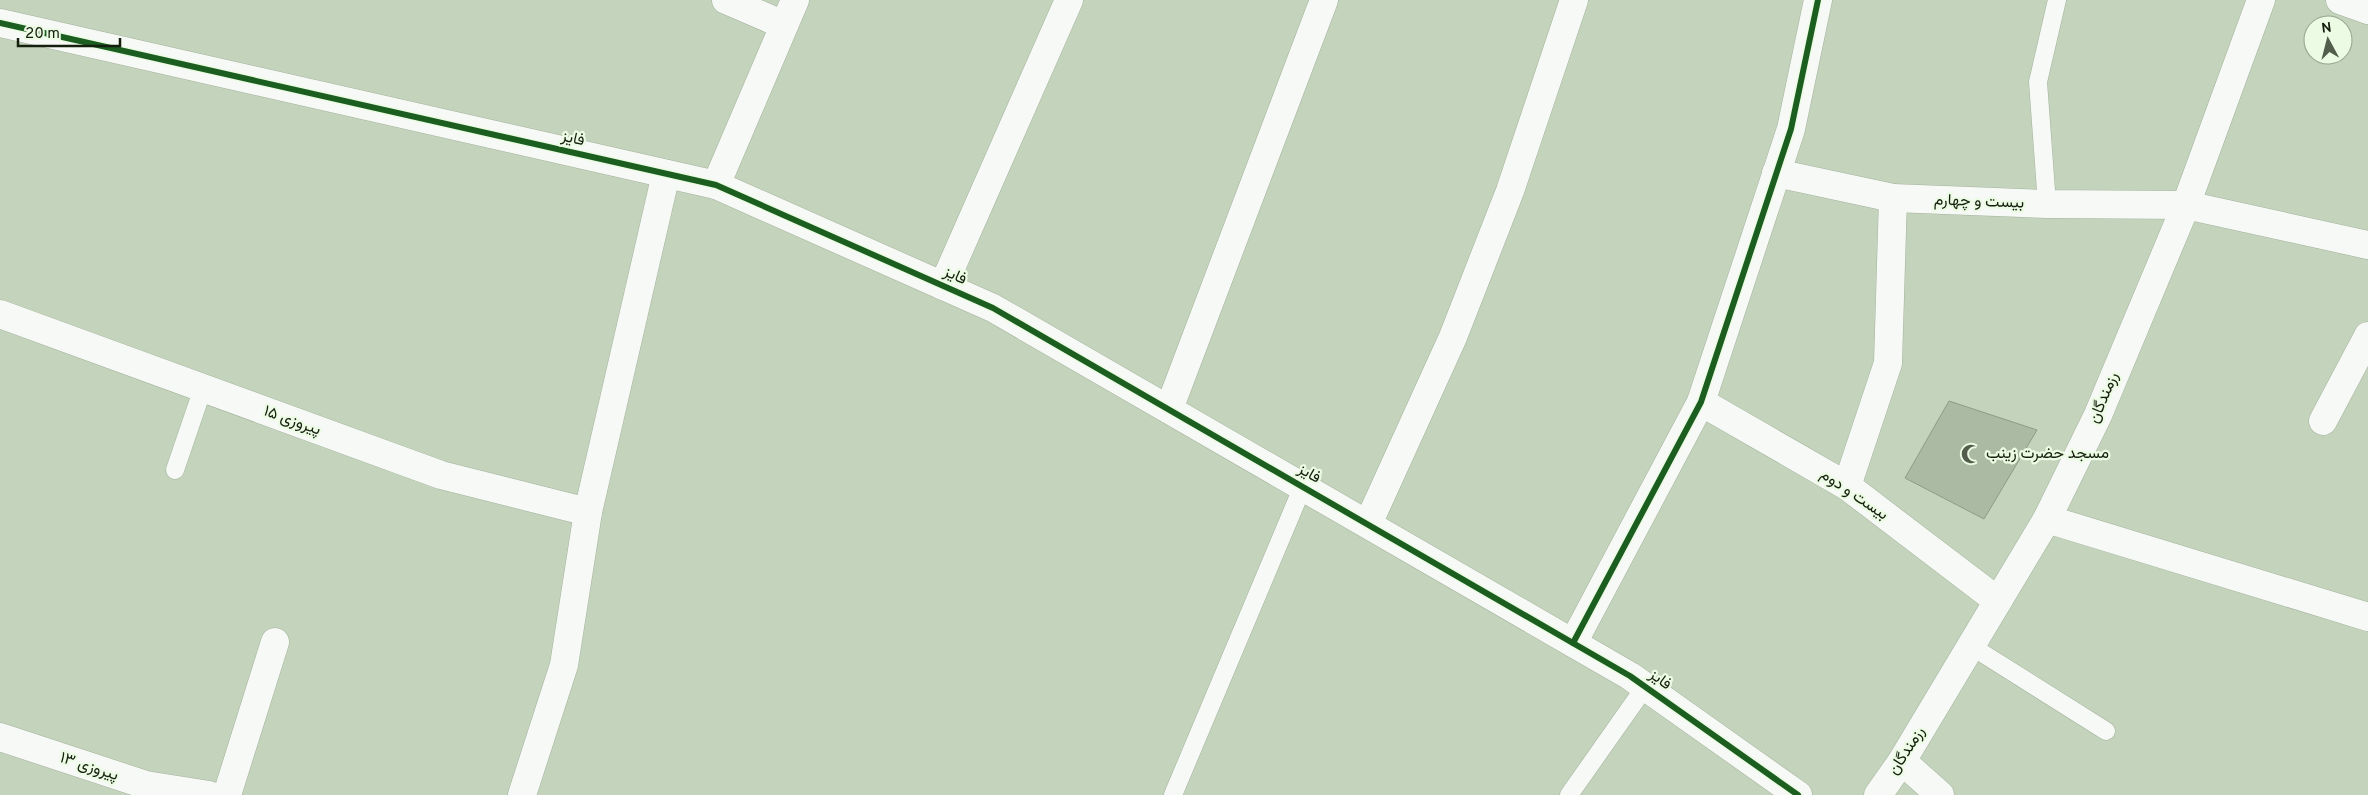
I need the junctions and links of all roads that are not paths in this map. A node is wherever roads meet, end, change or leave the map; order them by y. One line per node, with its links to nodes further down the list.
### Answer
1 (726, 0): 12 (street)
2 (795, 0): 12 (street)
3 (1070, 0): 20 (street)
4 (1324, 0): 25 (street)
5 (1574, 0): 32 (street)
6 (1818, 0): 13 (street)
7 (2057, 0): 17 (lane)
8 (2261, 0): 18 (street, رزمندگان)
9 (2340, 0): 10 (street)
10 (2368, 10)
11 (0, 23): 14 (street, فایز)
12 (784, 25): 15 (street)
13 (1776, 173): 16 (street, بیست و چهارم); 24 (street)
14 (666, 174): 15 (street, فایز); 30 (street)
15 (716, 185): 20 (street, فایز)
16 (1893, 198): 17 (street, بیست و چهارم); 29 (street)
17 (2047, 204): 18 (street, بیست و چهارم)
18 (2186, 205): 19 (street, بیست و چهارم); 31 (street, رزمندگان)
19 (2368, 245)
20 (943, 286): 25 (street, فایز)
21 (0, 314): 23 (street, پیروزی ۱۵)
22 (2368, 336): 26 (street)
23 (203, 388): 27 (lane); 30 (street, پیروزی ۱۵)
24 (1701, 402): 29 (street, بیست و دوم); 36 (street)
25 (1168, 409): 28 (street, فایز)
26 (2323, 421)
27 (175, 470)
28 (1303, 486): 32 (street, فایز); 45 (lane)
29 (1847, 486): 33 (street, بیست و دوم)
30 (588, 512): 44 (street)
31 (2047, 519): 33 (street, رزمندگان); 34 (street)
32 (1368, 524): 36 (street, فایز)
33 (1998, 600): 37 (street, رزمندگان)
34 (2368, 617)
35 (274, 642): 43 (street)
36 (1574, 643): 38 (street, فایز)
37 (1971, 646): 39 (lane); 41 (street, رزمندگان)
38 (1645, 687): 46 (lane); 47 (street, فایز)
39 (2106, 731)
40 (0, 737): 42 (street, پیروزی ۱۳)
41 (1902, 761): 48 (street, رزمندگان); 49 (street)
42 (209, 795)
43 (227, 795)
44 (522, 795)
45 (1173, 795)
46 (1569, 795)
47 (1798, 795)
48 (1878, 795)
49 (1940, 795)

